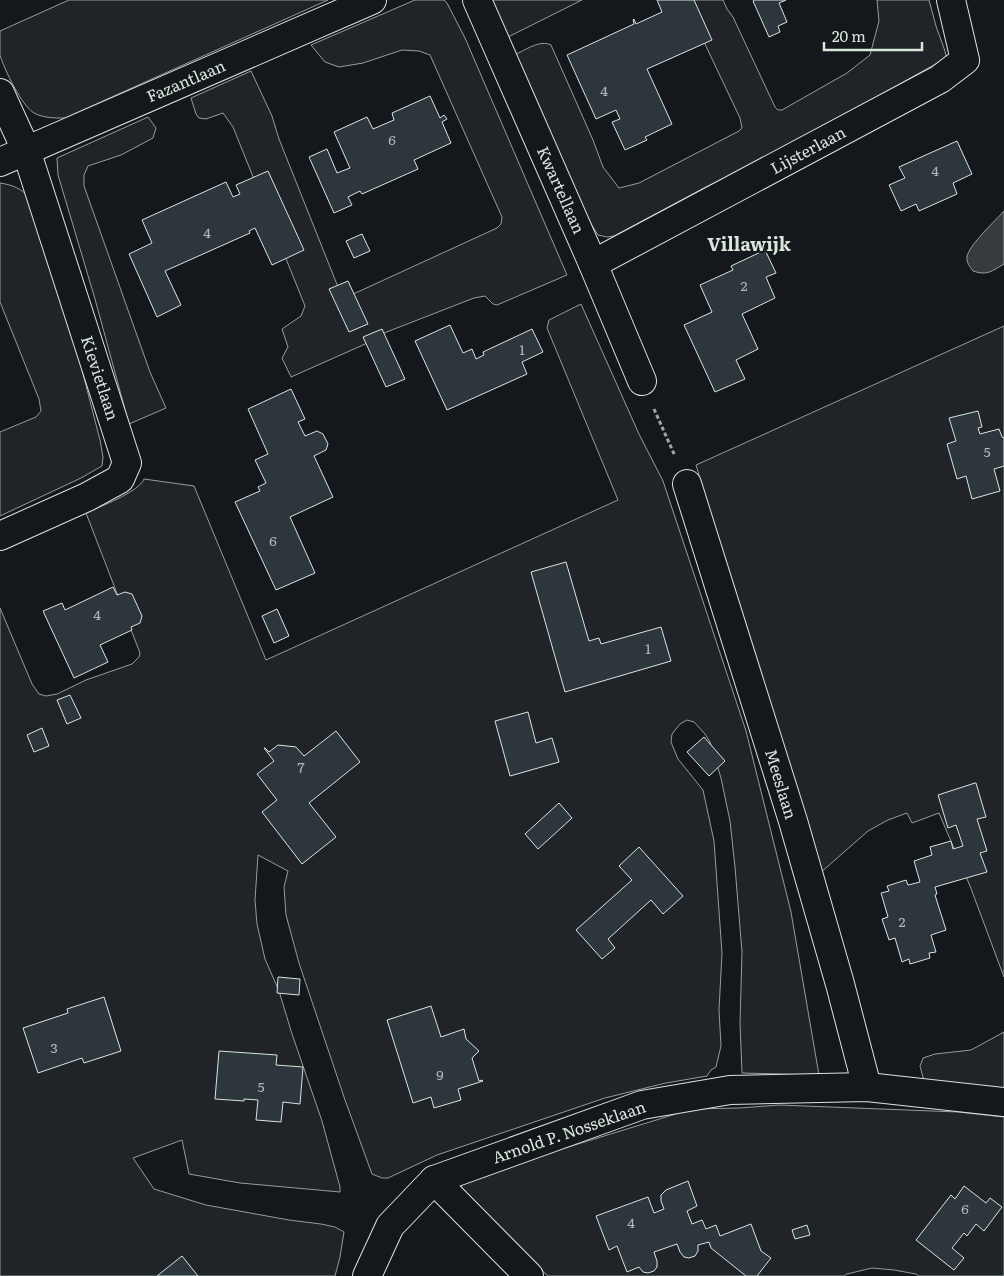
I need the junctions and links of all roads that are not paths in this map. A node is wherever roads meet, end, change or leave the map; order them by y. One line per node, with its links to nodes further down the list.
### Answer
1 (372, 0): 5 (street, Fazantlaan)
2 (477, 0): 7 (street, Kwartellaan)
3 (951, 0): 7 (street, Lijsterlaan)
4 (0, 93): 5 (street, Kievietlaan)
5 (26, 150): 6 (street, Fazantlaan); 10 (street, Kievietlaan)
6 (0, 162)
7 (593, 264): 8 (street, Kwartellaan)
8 (642, 381)
9 (687, 484): 11 (street, Meeslaan)
10 (0, 536)
11 (867, 1087): 12 (street, Arnold P. Nosseklaan); 13 (street, Arnold P. Nosseklaan)
12 (1004, 1102)
13 (434, 1180): 14 (street, Arnold P. Nosseklaan); 15 (street)
14 (367, 1276)
15 (529, 1276)

